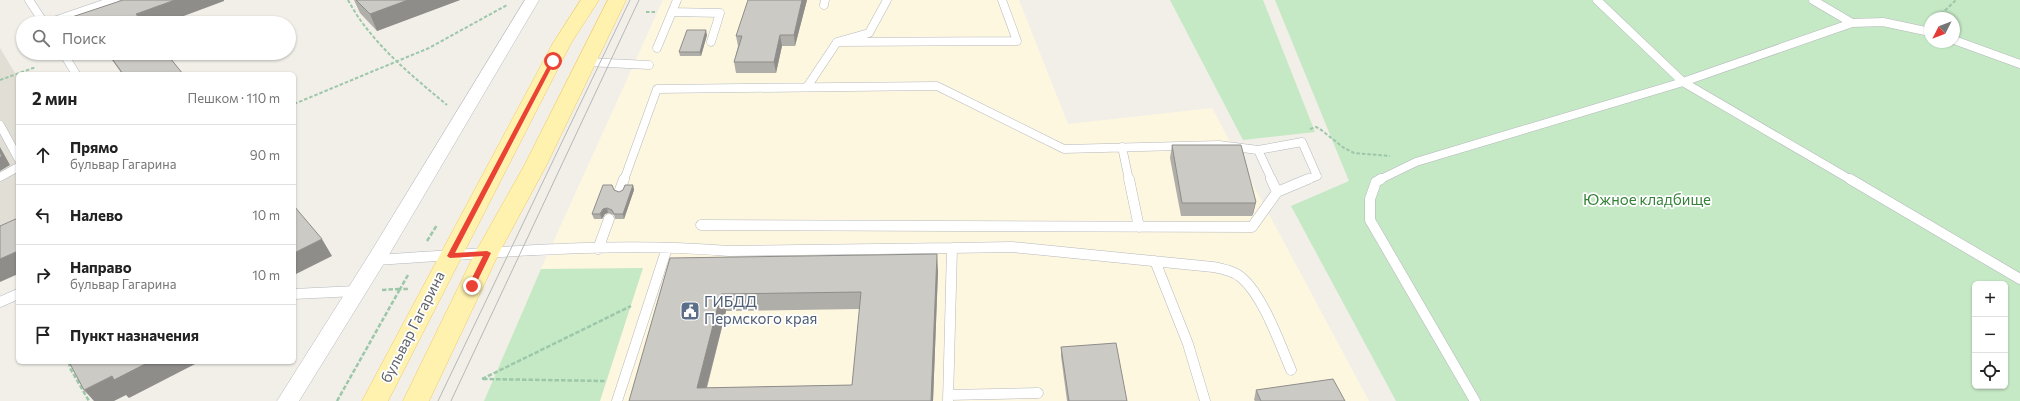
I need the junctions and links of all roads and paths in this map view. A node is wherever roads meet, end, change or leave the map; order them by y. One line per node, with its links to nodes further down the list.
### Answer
1 (29, 0): 16 (lane)
2 (116, 0): 17 (lane)
3 (348, 0): 25 (path)
4 (532, 0): 58 (street)
5 (590, 0): 57 (main road, бульвар Гагарина)
6 (617, 0): 26 (main road)
7 (677, 0): 14 (lane)
8 (887, 0): 21 (lane)
9 (1002, 0): 21 (lane)
10 (1597, 0): 34 (lane)
11 (1814, 0): 18 (lane)
12 (1956, 0): 15 (path)
13 (510, 4): 25 (path)
14 (672, 12): 20 (lane); 23 (lane)
15 (1943, 12)
16 (39, 16)
17 (69, 16)
18 (1852, 24): 19 (lane); 34 (lane)
19 (1924, 31)
20 (711, 42)
21 (837, 42): 35 (lane)
22 (1960, 42): 27 (lane)
23 (657, 48)
24 (67, 60): 31 (lane)
25 (397, 61): 36 (path); 37 (path)
26 (587, 62): 28 (lane); 56 (main road)
27 (2020, 64)
28 (650, 65)
29 (36, 67): 30 (path)
30 (22, 72)
31 (75, 72)
32 (16, 74): 33 (path)
33 (0, 80)
34 (1683, 82): 43 (lane); 61 (lane)
35 (807, 87): 40 (lane); 46 (lane)
36 (296, 103)
37 (450, 108)
38 (0, 125): 42 (lane)
39 (1302, 142): 41 (lane); 43 (path); 47 (lane)
40 (1122, 147): 41 (lane); 51 (lane)
41 (1258, 150): 47 (lane)
42 (16, 154)
43 (1416, 162): 81 (lane)
44 (16, 168): 45 (lane)
45 (0, 177)
46 (620, 190)
47 (1277, 192): 51 (lane)
48 (609, 219): 55 (lane)
49 (437, 225): 52 (path)
50 (701, 225): 51 (lane)
51 (1139, 227)
52 (425, 244)
53 (667, 248): 54 (lane); 55 (lane); 67 (lane)
54 (952, 248): 59 (lane); 73 (lane)
55 (598, 249): 56 (lane)
56 (487, 253): 57 (lane); 78 (main road)
57 (450, 256): 58 (lane); 77 (main road, бульвар Гагарина)
58 (376, 260): 64 (street)
59 (1155, 261): 70 (lane); 80 (lane)
60 (408, 275): 63 (path)
61 (2020, 279)
62 (414, 289): 63 (path)
63 (400, 290): 76 (path)
64 (356, 291): 65 (lane); 75 (street)
65 (296, 294)
66 (16, 295): 68 (lane)
67 (652, 296): 71 (lane); 71 (path)
68 (0, 302)
69 (69, 364): 74 (path)
70 (1291, 370)
71 (623, 381): 79 (lane)
72 (1038, 393): 73 (lane)
73 (948, 398)
74 (89, 401)
75 (288, 401)
76 (337, 401)
77 (375, 401)
78 (416, 401)
79 (617, 401)
80 (1205, 401)
81 (1475, 401)

